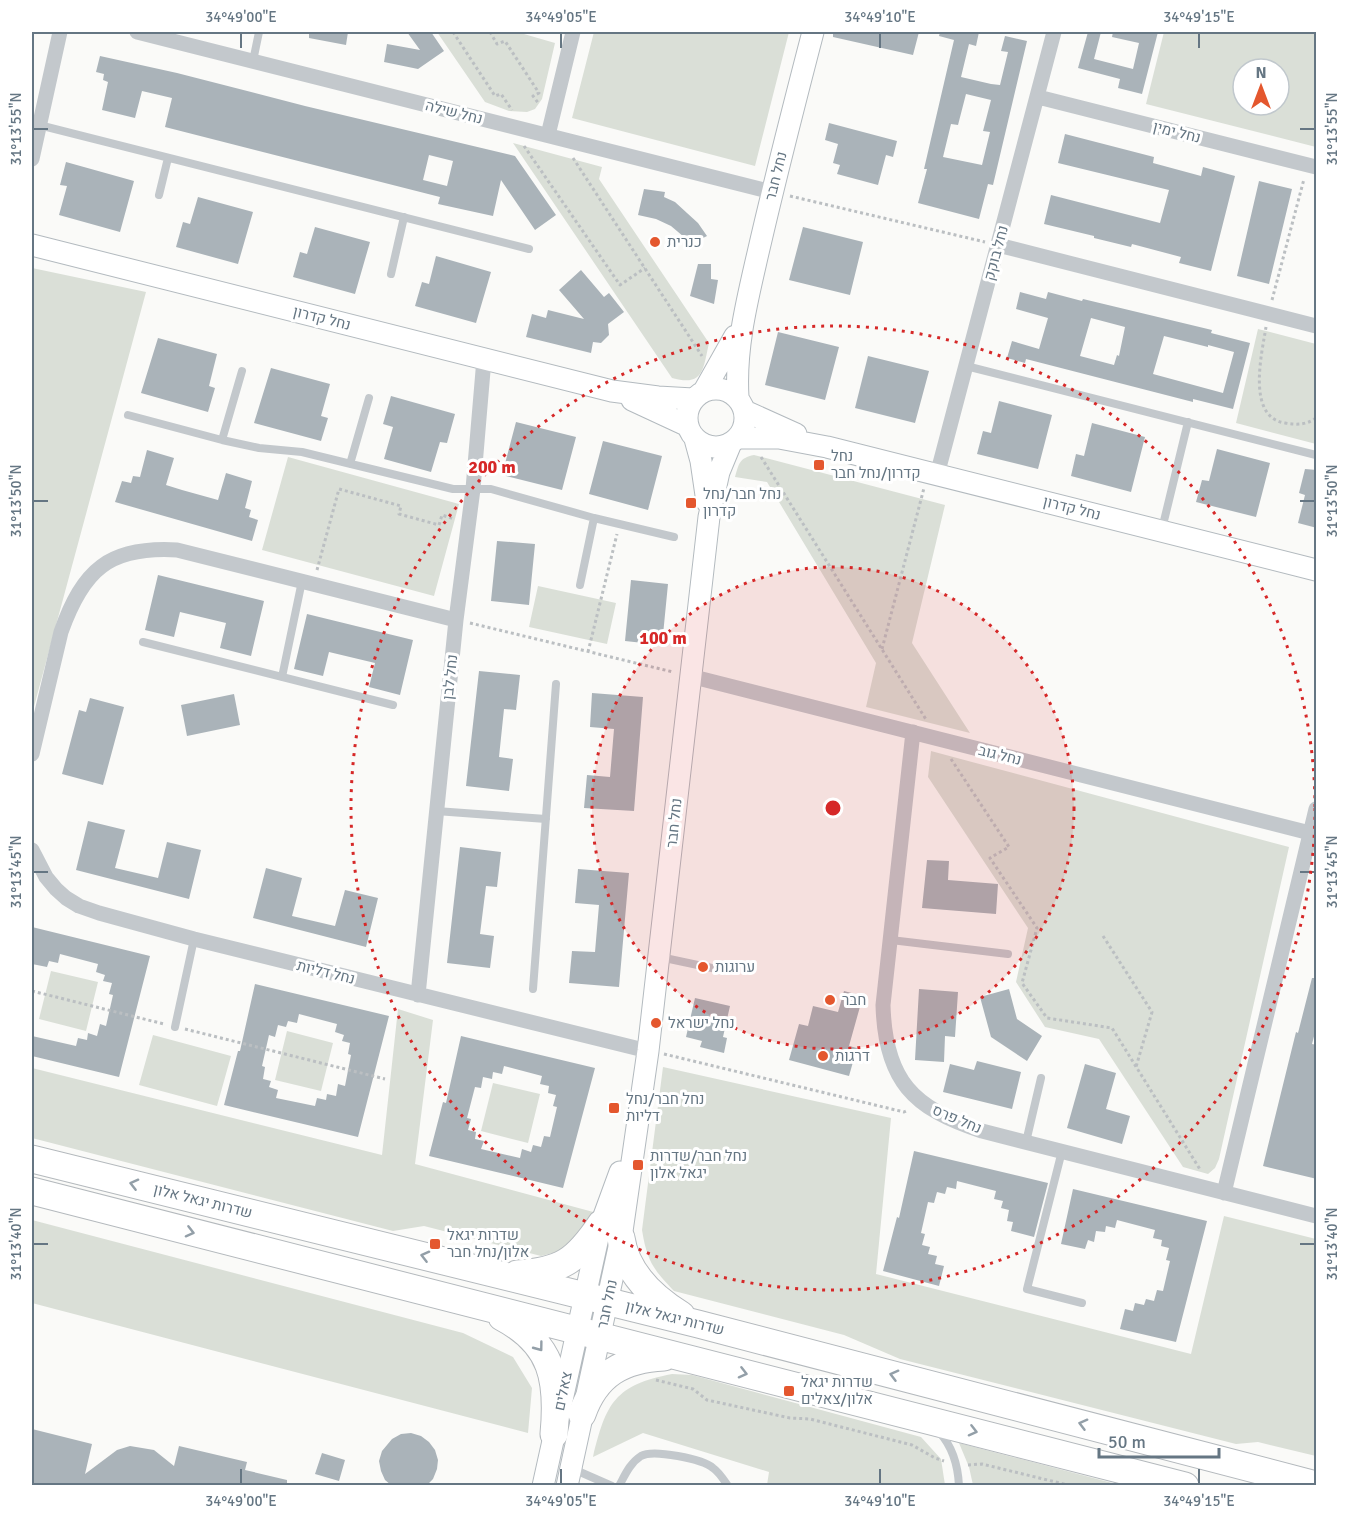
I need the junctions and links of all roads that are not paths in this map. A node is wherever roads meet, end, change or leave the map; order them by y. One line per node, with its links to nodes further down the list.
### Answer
1 (60, 32): 9 (street)
2 (137, 32): 7 (street, נחל שילה)
3 (259, 32): 7 (lane)
4 (573, 32): 10 (street)
5 (813, 32): 14 (street, נחל חבר)
6 (1054, 32): 8 (street, נחל בוקק)
7 (253, 61): 10 (street, נחל שילה)
8 (1038, 97): 13 (street, נחל ימין); 18 (street, נחל בוקק)
9 (37, 122): 11 (lane); 12 (street)
10 (554, 137): 14 (street, נחל שילה)
11 (168, 158): 15 (lane); 16 (lane)
12 (32, 159)
13 (1317, 167)
14 (772, 192): 21 (street, נחל חבר)
15 (159, 195)
16 (405, 218): 19 (lane); 20 (lane)
17 (32, 245): 23 (street, נחל קדרון)
18 (998, 245): 22 (street); 24 (street, נחל בוקק)
19 (529, 249)
20 (391, 274)
21 (743, 322): 26 (street, נחל חבר); 29 (street, נחל חבר)
22 (1317, 326)
23 (484, 359): 27 (street, נחל קדרון); 39 (street, נחל לבן)
24 (966, 366): 31 (lane); 38 (street, נחל בוקק)
25 (242, 371): 33 (lane)
26 (704, 388): 27 (street, נחל קדרון); 29 (street); 32 (street)
27 (612, 391): 32 (street, נחל קדרון)
28 (369, 398): 37 (lane)
29 (741, 404): 34 (street); 35 (street, נחל קדרון)
30 (129, 415): 33 (lane)
31 (1188, 422): 36 (lane); 42 (lane)
32 (692, 433): 34 (street); 40 (street, נחל חבר)
33 (222, 440): 37 (lane)
34 (734, 441): 35 (street, נחל קדרון); 40 (street, נחל חבר)
35 (827, 447): 38 (street, נחל קדרון)
36 (1317, 455)
37 (350, 464): 39 (lane)
38 (933, 473): 42 (street, נחל קדרון)
39 (473, 489): 41 (lane); 47 (street, נחל לבן)
40 (709, 517): 49 (street, נחל חבר)
41 (594, 518): 43 (lane); 46 (lane)
42 (1162, 531): 44 (street, נחל קדרון)
43 (674, 537)
44 (1317, 570)
45 (308, 582): 47 (street); 50 (lane); 54 (street)
46 (580, 585)
47 (456, 620): 56 (street, נחל לבן)
48 (143, 642): 50 (lane)
49 (690, 676): 53 (street, נחל גוב); 63 (street, נחל חבר)
50 (282, 677): 52 (lane)
51 (556, 684): 57 (lane)
52 (393, 705)
53 (913, 732): 58 (street, נחל גוב); 61 (street, נחל פרס)
54 (32, 754)
55 (1317, 809): 58 (street)
56 (436, 811): 57 (lane); 66 (street, נחל לבן)
57 (546, 819): 65 (lane)
58 (1310, 833): 74 (street)
59 (33, 860): 60 (street, נחל דליות)
60 (194, 939): 66 (street, נחל דליות); 67 (lane)
61 (891, 940): 62 (lane); 70 (street, נחל פרס)
62 (1008, 954)
63 (658, 957): 64 (lane); 68 (street, נחל חבר)
64 (726, 971)
65 (533, 988)
66 (418, 995): 68 (street, נחל דליות)
67 (175, 1027)
68 (648, 1051): 76 (street, נחל חבר)
69 (1041, 1078): 70 (lane)
70 (1026, 1142): 71 (street, נחל פרס)
71 (1062, 1151): 74 (street, נחל פרס); 79 (lane)
72 (32, 1159): 77 (highway, שדרות יגאל אלון, one-way to 72)
73 (32, 1191): 80 (highway, one-way to 80)
74 (1219, 1192): 75 (street, נחל פרס)
75 (1317, 1216)
76 (611, 1231): 77 (highway); 78 (street, נחל חבר); 81 (highway)
77 (494, 1273): 78 (highway, שדרות יגאל אלון)
78 (596, 1299): 81 (highway, שדרות יגאל אלון); 82 (street, נחל חבר)
79 (1082, 1303)
80 (473, 1304): 82 (highway); 86 (highway, one-way to 86)
81 (698, 1324): 88 (highway, שדרות יגאל אלון, one-way to 81)
82 (588, 1333): 83 (highway); 84 (street, צאלים); 86 (street, צאלים)
83 (687, 1359): 84 (highway); 85 (highway, one-way to 85)
84 (582, 1414): 87 (street, צאלים)
85 (921, 1418): 95 (lane); 96 (highway, one-way to 96)
86 (554, 1434): 90 (street, צאלים)
87 (573, 1456): 91 (street, צאלים); 92 (lane)
88 (1281, 1476): 89 (highway); 97 (highway, שדרות יגאל אלון)
89 (1317, 1479)
90 (543, 1485)
91 (567, 1485)
92 (612, 1485)
93 (619, 1485): 94 (lane)
94 (728, 1485)
95 (959, 1485)
96 (1185, 1485)
97 (1317, 1485)

